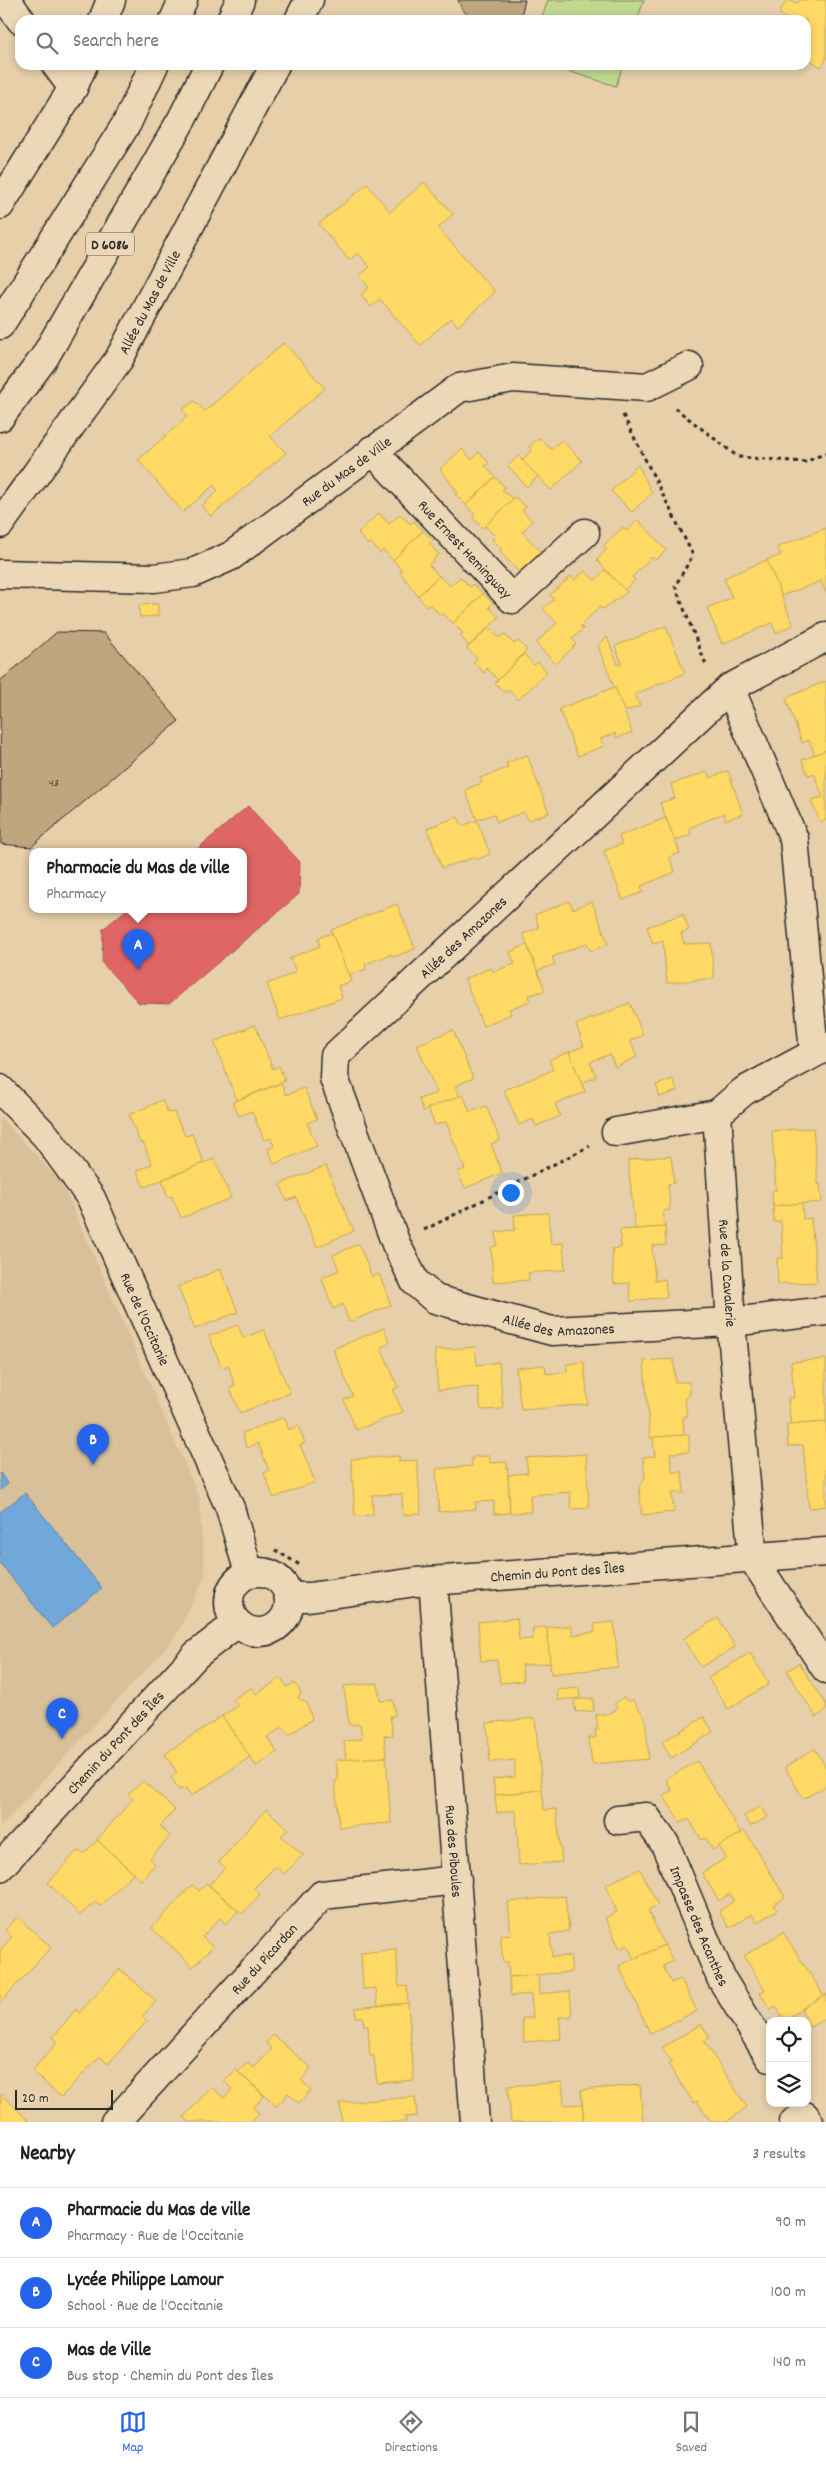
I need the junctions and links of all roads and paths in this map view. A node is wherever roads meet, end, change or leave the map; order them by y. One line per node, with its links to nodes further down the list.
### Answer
1 (6, 0): 6 (street)
2 (112, 0): 7 (street)
3 (183, 0): 8 (street)
4 (240, 0): 9 (street)
5 (309, 0): 10 (street)
6 (17, 15)
7 (105, 15)
8 (176, 15)
9 (233, 15)
10 (302, 15)
11 (66, 70): 15 (street)
12 (152, 70): 17 (street)
13 (206, 70): 21 (street, D 6086)
14 (272, 70): 24 (street, Allée du Mas de Ville)
15 (78, 76): 16 (street)
16 (0, 205)
17 (0, 325)
18 (689, 366): 20 (street)
19 (610, 384): 20 (street, Rue du Mas de Ville); 22 (street, Rue du Mas de Ville); 28 (path)
20 (647, 387): 23 (path)
21 (0, 417)
22 (372, 450): 25 (street, Rue Ernest Hemingway); 26 (street, Rue du Mas de Ville)
23 (826, 453)
24 (0, 524)
25 (584, 533)
26 (0, 574)
27 (826, 636): 28 (street, Allée des Amazones)
28 (724, 693): 29 (street); 33 (street, Allée des Amazones)
29 (820, 1049): 31 (street)
30 (0, 1089): 38 (street, Rue de l'Occitanie)
31 (717, 1114): 32 (street); 35 (street, Rue de la Cavalerie)
32 (616, 1132): 33 (path)
33 (396, 1244): 35 (street, Allée des Amazones)
34 (826, 1311): 35 (street, Allée des Amazones)
35 (731, 1322): 37 (street, Rue de la Cavalerie)
36 (826, 1552): 37 (street, Chemin du Pont des Îles)
37 (753, 1559): 39 (street, Chemin du Pont des Îles); 42 (street)
38 (249, 1573): 40 (street); 41 (street)
39 (433, 1581): 40 (street, Chemin du Pont des Îles); 45 (street, Rue des Piboules)
40 (289, 1597): 41 (street)
41 (237, 1623): 44 (street, Chemin du Pont des Îles)
42 (826, 1669)
43 (618, 1820): 46 (street, Impasse des Acanthes)
44 (0, 1868)
45 (457, 1880): 47 (street, Rue du Picardan); 48 (street, Rue des Piboules)
46 (766, 2051)
47 (115, 2122)
48 (475, 2122)

